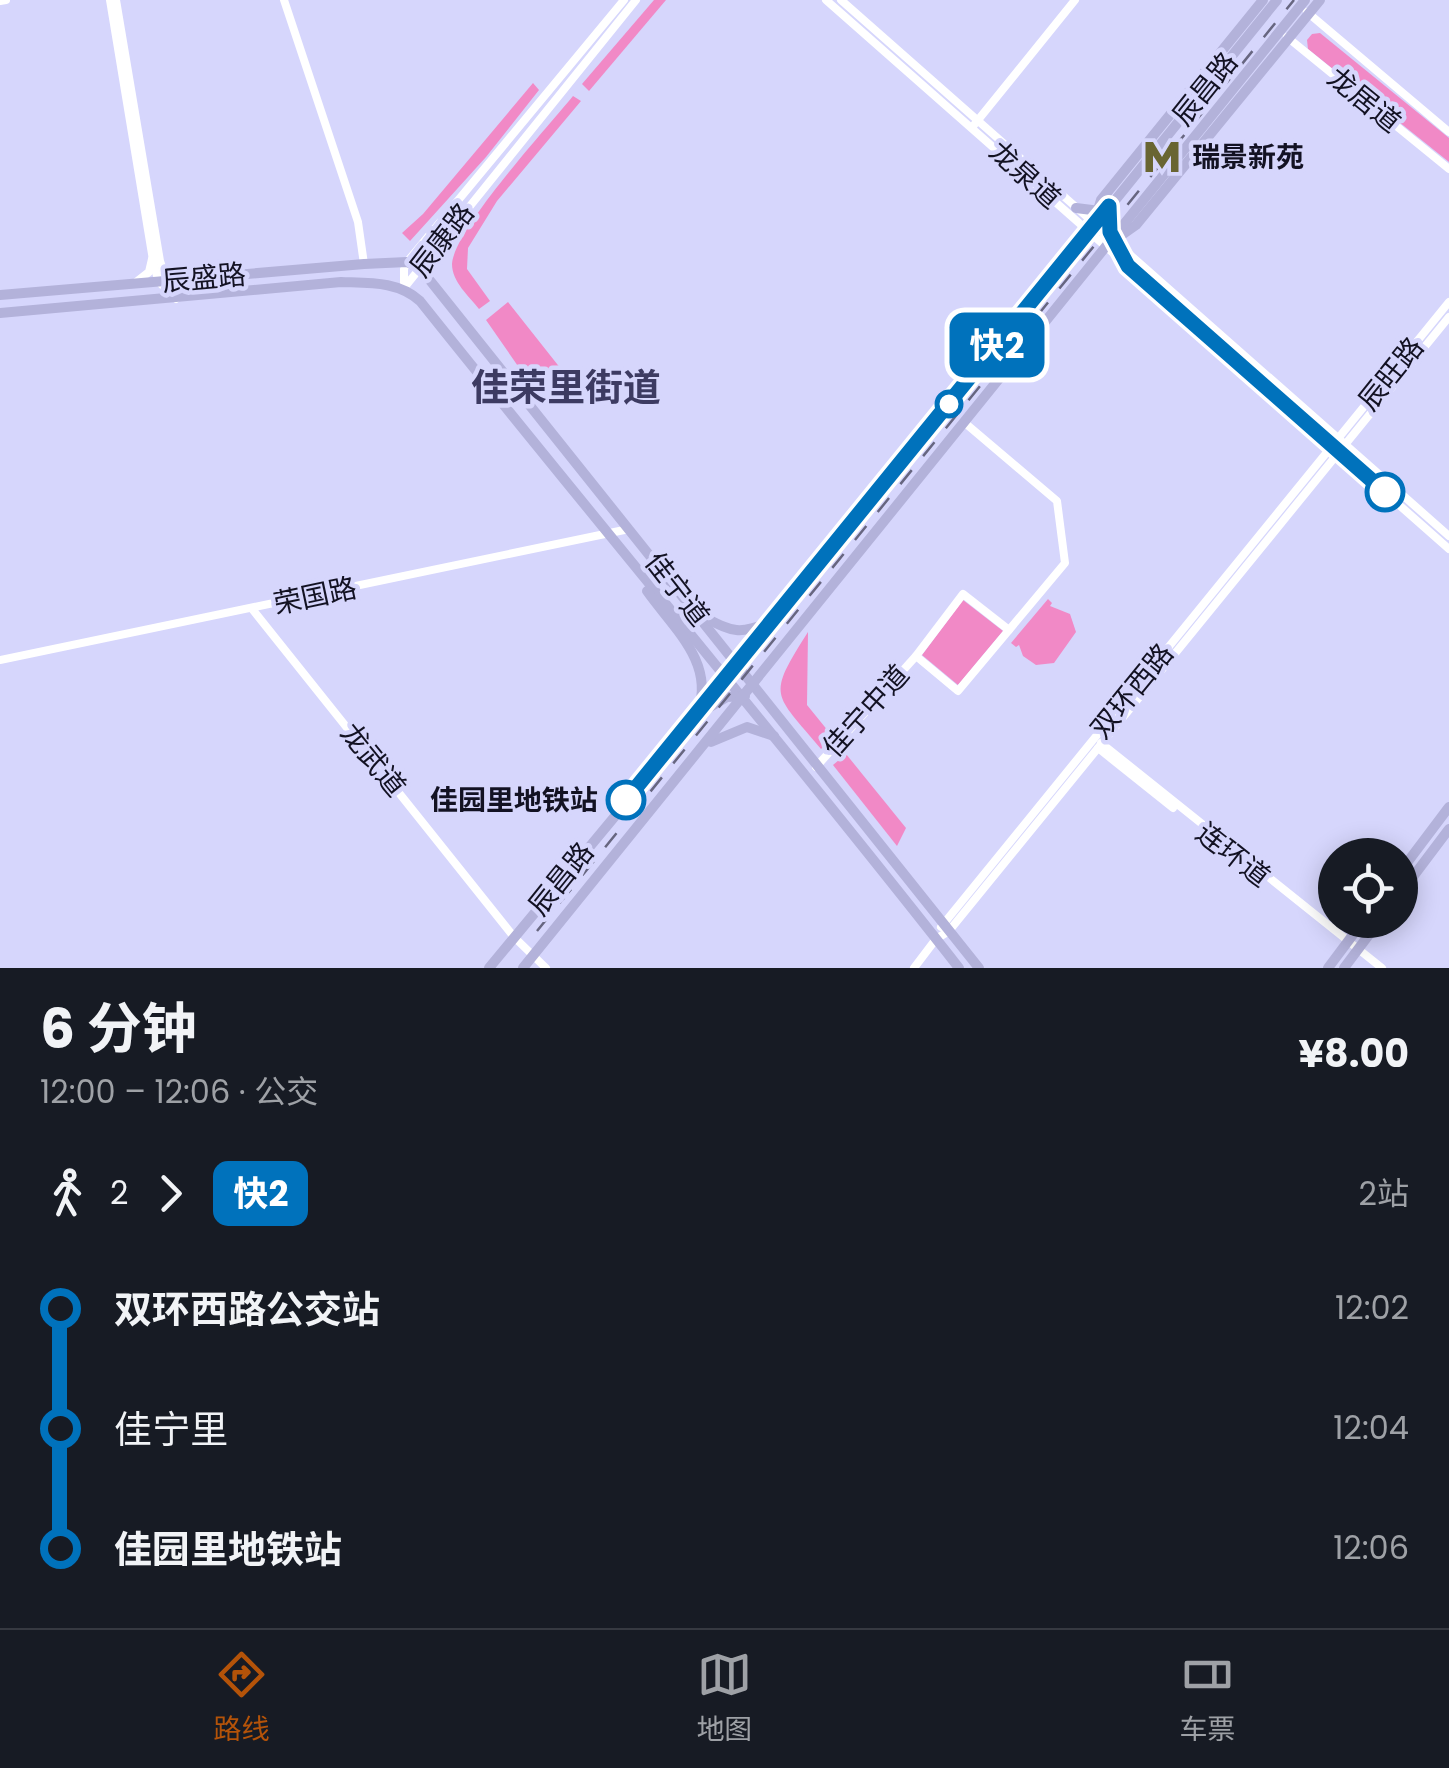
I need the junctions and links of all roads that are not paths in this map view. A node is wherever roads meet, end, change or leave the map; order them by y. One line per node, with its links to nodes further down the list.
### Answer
1 (113, 0): 22 (street)
2 (284, 0): 24 (street)
3 (624, 0): 23 (street, 辰康路)
4 (636, 0): 26 (street, 辰康路)
5 (826, 0): 13 (street, 龙泉道)
6 (841, 0): 13 (street, 龙泉道)
7 (1075, 0): 13 (street)
8 (1263, 0): 19 (main road)
9 (1277, 0): 16 (main road, 辰昌路)
10 (1320, 0): 11 (main road)
11 (1305, 7): 12 (main road); 14 (street, 龙居道)
12 (1284, 35): 15 (street, 龙居道); 18 (main road, 辰昌路); 21 (main road)
13 (974, 124): 17 (street, 龙泉道)
14 (1449, 132)
15 (1449, 169)
16 (1109, 206): 19 (main road, 辰昌路); 20 (main road)
17 (1074, 212): 19 (main road); 19 (street, 龙泉道)
18 (1130, 218): 20 (street); 21 (main road, 辰昌路)
19 (1093, 222): 20 (street); 21 (street, 龙泉道); 47 (main road, 辰昌路)
20 (1108, 224): 21 (main road)
21 (1110, 244): 25 (main road); 38 (main road, 辰昌路); 39 (street, 龙泉道)
22 (156, 258): 27 (street); 28 (street)
23 (407, 262): 24 (main road, 辰盛路); 26 (main road, 佳宁道); 29 (street, 辰康路)
24 (364, 264): 27 (main road, 辰盛路)
25 (1128, 266): 39 (street, 龙泉道)
26 (420, 268): 29 (street, 辰康路); 36 (main road, 佳宁道)
27 (163, 282): 28 (main road, 辰盛路); 31 (street); 32 (street)
28 (132, 284): 30 (main road, 辰盛路)
29 (404, 288): 31 (main road, 辰盛路); 37 (main road, 佳宁道)
30 (0, 295)
31 (176, 299): 32 (main road, 辰盛路)
32 (140, 302): 34 (main road, 辰盛路)
33 (1449, 302): 39 (street, 辰旺路)
34 (0, 313)
35 (1449, 317): 39 (street, 辰旺路)
36 (505, 376): 37 (street); 40 (main road, 佳宁道)
37 (490, 389): 41 (main road, 佳宁道)
38 (965, 423): 48 (street, 佳宁中道); 53 (main road, 辰昌路)
39 (1339, 445): 42 (street, 龙泉道); 43 (street, 龙泉道); 58 (street, 双环西路); 59 (street, 双环西路)
40 (629, 529): 41 (street, 荣国路); 46 (main road, 佳宁道)
41 (606, 534): 44 (main road, 佳宁道); 45 (street, 荣国路)
42 (1449, 536)
43 (1449, 548)
44 (632, 565): 52 (main road, 佳宁道); 55 (main road)
45 (253, 610): 50 (street, 荣国路); 67 (street, 龙武道)
46 (695, 612): 47 (main road); 51 (main road, 佳宁道)
47 (776, 620): 51 (main road, 辰昌路)
48 (1009, 630): 49 (street, 佳宁中道); 49 (street, 佳宁中道)
49 (916, 656): 61 (street, 佳宁中道)
50 (0, 660)
51 (738, 666): 52 (main road, 辰昌路); 53 (main road, 佳宁道)
52 (728, 678): 54 (main road, 佳宁道); 55 (main road, 辰昌路)
53 (752, 684): 54 (main road, 辰昌路); 56 (main road, 佳宁道)
54 (743, 696): 55 (main road); 56 (main road); 57 (main road, 佳宁道); 60 (main road, 辰昌路)
55 (694, 721): 67 (main road, 辰昌路)
56 (782, 723): 61 (main road, 佳宁道)
57 (778, 740): 60 (main road); 70 (main road, 佳宁道)
58 (1092, 740): 59 (street, 连环道); 66 (street, 双环西路)
59 (1101, 747): 66 (street, 双环西路); 71 (street, 连环道)
60 (701, 748): 72 (main road, 辰昌路)
61 (816, 766): 66 (main road, 佳宁道)
62 (1449, 806): 64 (main road)
63 (1449, 829): 65 (main road)
64 (1418, 848)
65 (1418, 870)
66 (946, 927): 70 (street); 78 (main road, 佳宁道)
67 (514, 937): 72 (street, 龙武道); 73 (main road, 辰昌路)
68 (1356, 938): 71 (main road)
69 (1361, 938): 71 (main road)
70 (936, 939): 76 (street); 77 (main road, 佳宁道)
71 (1352, 947): 79 (main road); 80 (main road); 81 (street, 连环道)
72 (532, 957): 74 (main road, 辰昌路); 75 (street, 龙武道)
73 (489, 968)
74 (523, 968)
75 (546, 968)
76 (914, 968)
77 (959, 968)
78 (979, 968)
79 (1328, 968)
80 (1344, 968)
81 (1379, 968)

